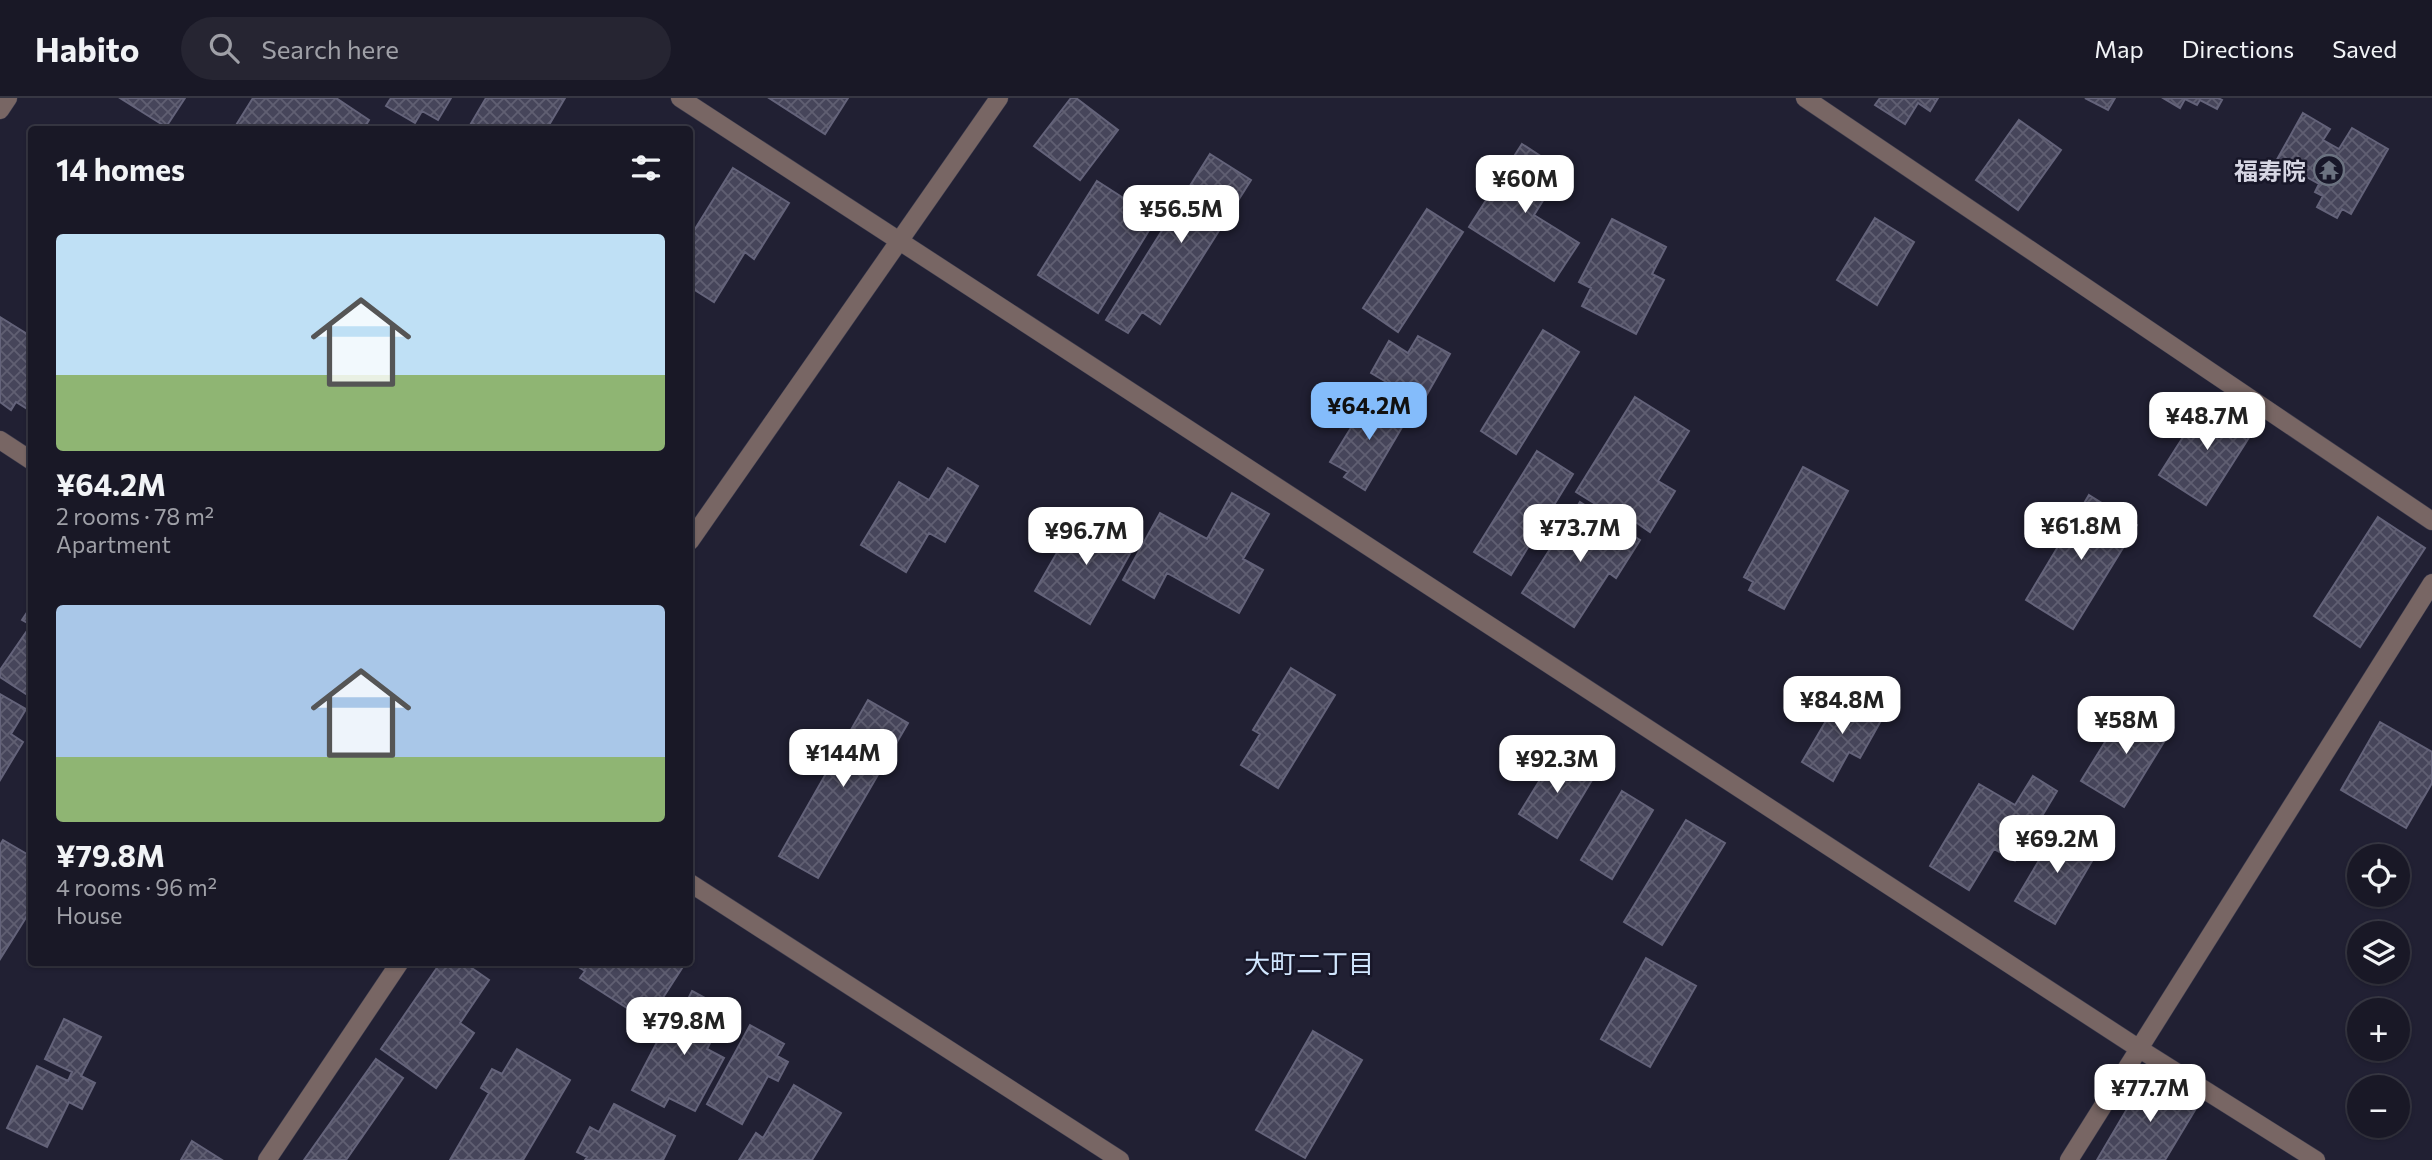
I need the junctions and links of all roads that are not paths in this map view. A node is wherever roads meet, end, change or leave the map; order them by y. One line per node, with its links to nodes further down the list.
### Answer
1 (8, 98): 5 (street)
2 (680, 98): 6 (street)
3 (999, 98): 6 (street)
4 (1805, 98): 9 (street)
5 (0, 110)
6 (900, 240): 10 (street); 14 (street)
7 (0, 440): 8 (street)
8 (28, 458)
9 (2432, 521)
10 (693, 537)
11 (2432, 583): 14 (street)
12 (693, 885): 16 (street)
13 (397, 966): 15 (street)
14 (2138, 1048): 17 (street); 18 (street)
15 (267, 1160)
16 (1121, 1160)
17 (2069, 1160)
18 (2316, 1160)

